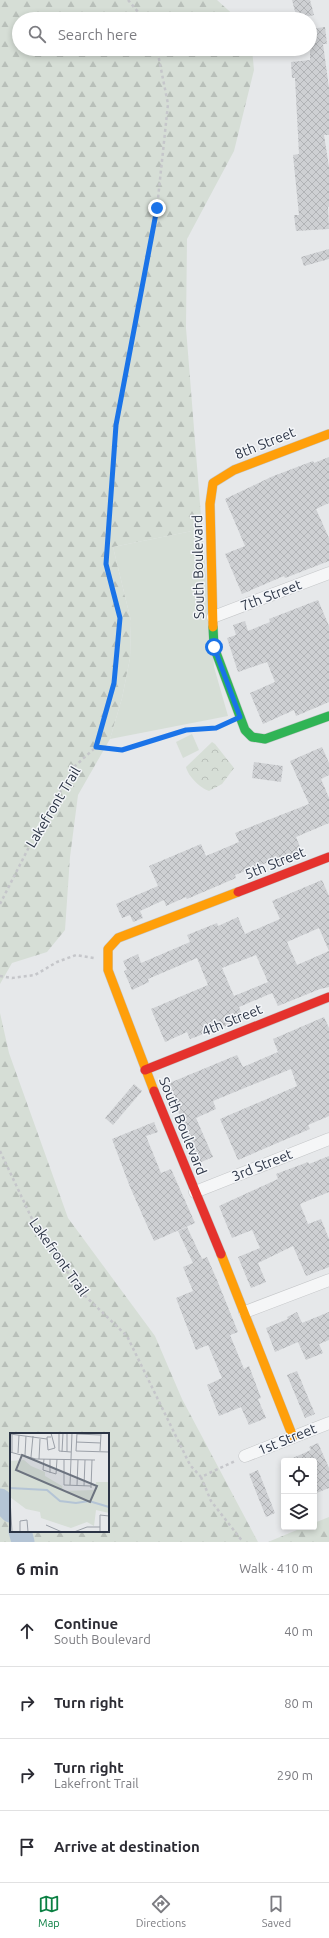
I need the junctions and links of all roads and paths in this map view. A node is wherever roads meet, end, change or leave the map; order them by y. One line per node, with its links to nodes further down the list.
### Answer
1 (128, 0): 2 (path)
2 (138, 12)
3 (158, 56): 10 (path)
4 (329, 434): 5 (street, 8th Street)
5 (213, 483): 7 (street, South Boulevard)
6 (329, 574): 7 (street, 7th Street)
7 (213, 617): 9 (street, South Boulevard)
8 (329, 716): 9 (street, South Boulevard)
9 (240, 717): 10 (path)
10 (96, 747): 13 (path, Lakefront Trail)
11 (329, 857): 12 (street, 5th Street)
12 (232, 896): 14 (street, South Boulevard)
13 (0, 904)
14 (108, 960): 15 (path); 17 (street, South Boulevard)
15 (0, 976)
16 (329, 997): 17 (street, 4th Street)
17 (145, 1070): 20 (street, South Boulevard)
18 (329, 1139): 20 (street, 3rd Street)
19 (0, 1151): 26 (path, Lakefront Trail)
20 (195, 1192): 22 (street, South Boulevard)
21 (329, 1280): 22 (street)
22 (245, 1312): 24 (street, South Boulevard)
23 (329, 1422): 24 (street, 1st Street)
24 (293, 1437): 25 (street, 1st Street)
25 (245, 1456): 26 (path)
26 (201, 1477): 27 (path, Lakefront Trail)
27 (243, 1542)

